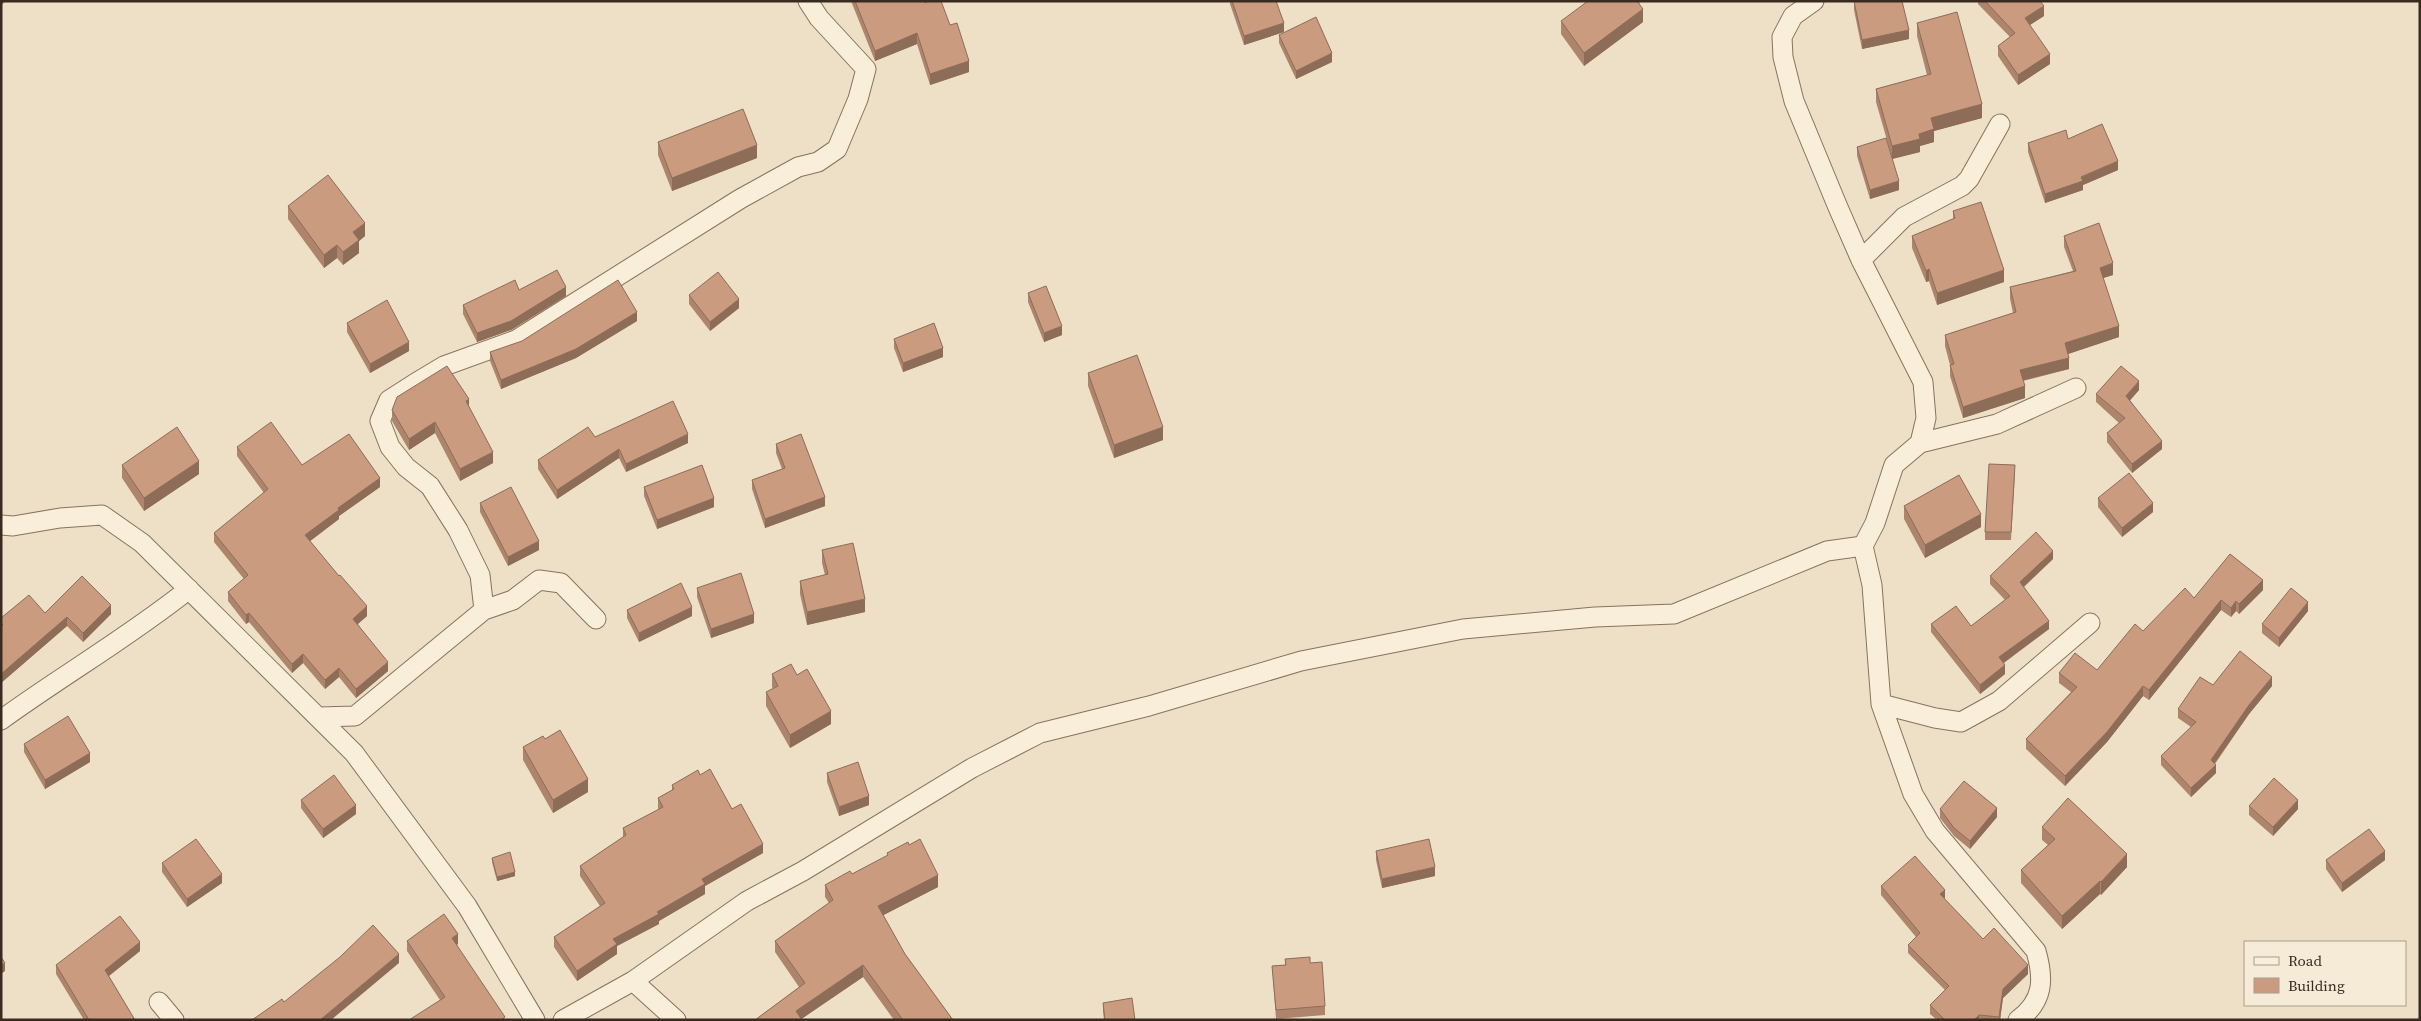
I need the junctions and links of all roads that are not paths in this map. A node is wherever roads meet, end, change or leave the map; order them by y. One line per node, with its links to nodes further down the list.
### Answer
1 (808, 1): 10 (street)
2 (1814, 1): 4 (street)
3 (2000, 124): 4 (street)
4 (1861, 260): 6 (street)
5 (2076, 388): 6 (street)
6 (1920, 443): 8 (street)
7 (1, 525): 9 (street)
8 (1863, 546): 13 (street); 18 (street)
9 (189, 590): 15 (street); 16 (street)
10 (484, 610): 11 (street); 14 (street)
11 (596, 619)
12 (2090, 623): 13 (street)
13 (1881, 704): 24 (street)
14 (355, 716): 15 (street); 17 (street)
15 (319, 717): 17 (street)
16 (1, 720)
17 (354, 753): 21 (street)
18 (633, 981): 22 (street); 23 (street)
19 (159, 1002): 20 (street)
20 (174, 1020)
21 (534, 1020)
22 (564, 1020)
23 (676, 1020)
24 (2018, 1020)

